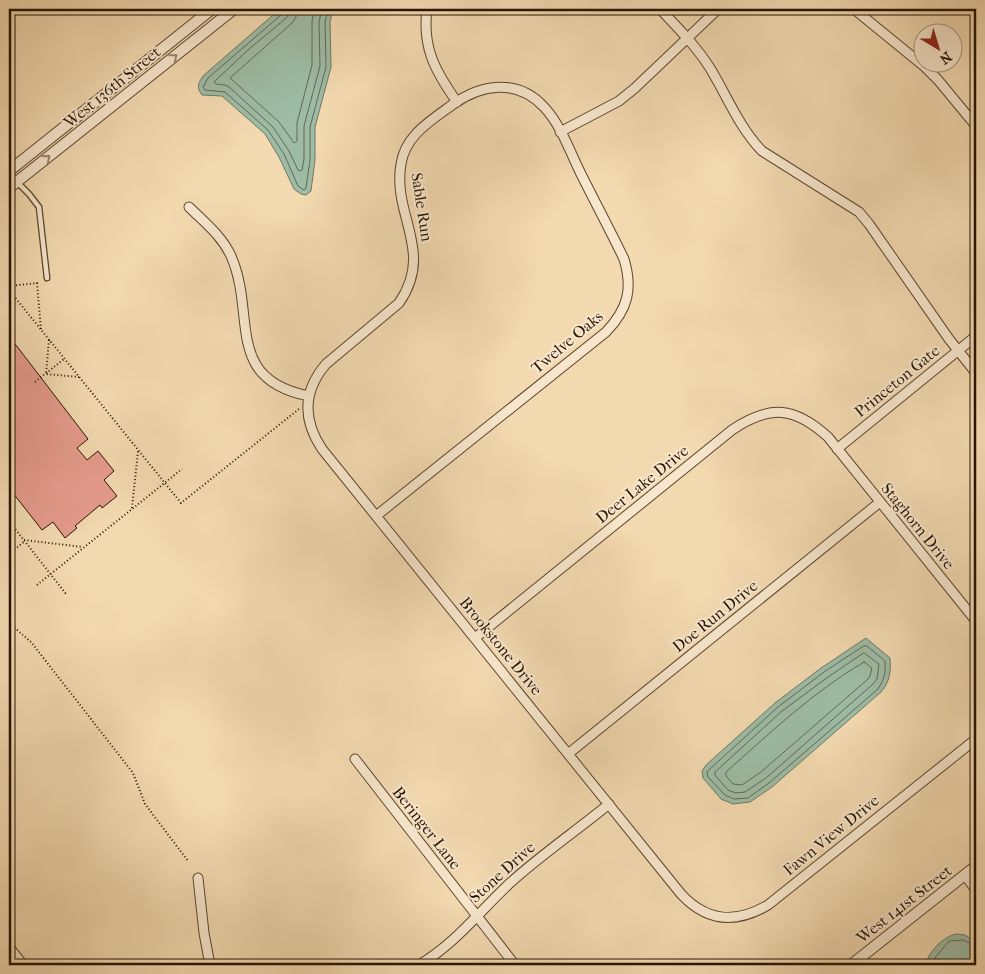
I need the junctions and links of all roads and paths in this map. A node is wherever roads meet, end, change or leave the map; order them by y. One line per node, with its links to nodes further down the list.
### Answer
1 (212, 9): 11 (street, West 136th Street)
2 (234, 9): 12 (street, West 136th Street, one-way to 2)
3 (427, 9): 8 (street)
4 (660, 9): 7 (street)
5 (718, 9): 7 (street)
6 (854, 9): 9 (street)
7 (688, 38): 10 (street); 20 (street)
8 (457, 102): 10 (street, Sable Run); 26 (street, Sable Run)
9 (976, 126)
10 (560, 132): 33 (street, Twelve Oaks)
11 (9, 172): 12 (street)
12 (13, 185): 14 (lane)
13 (189, 206): 26 (street)
14 (47, 278)
15 (9, 286): 17 (path)
16 (9, 290): 17 (path)
17 (41, 330): 19 (path)
18 (976, 336): 20 (street, Princeton Gate)
19 (49, 340): 21 (path); 23 (path)
20 (958, 351): 22 (street); 27 (street, Princeton Gate)
21 (65, 359): 23 (path); 24 (path)
22 (976, 373)
23 (46, 374): 24 (path); 25 (path)
24 (80, 377): 28 (path)
25 (35, 382)
26 (306, 395): 30 (path); 33 (street, Brookstone Drive)
27 (837, 448): 31 (street, Staghorn Drive); 43 (street, Deer Lake Drive)
28 (138, 450): 30 (path); 32 (path)
29 (182, 469): 30 (path)
30 (164, 483): 32 (path)
31 (880, 502): 41 (street, Staghorn Drive); 45 (street, Doe Run Drive)
32 (132, 509): 36 (path)
33 (376, 516): 43 (street, Brookstone Drive)
34 (9, 522): 35 (path)
35 (24, 541): 36 (path); 37 (path); 38 (path)
36 (84, 547): 38 (path)
37 (9, 554)
38 (50, 574): 39 (path); 40 (path)
39 (36, 585)
40 (66, 594)
41 (976, 621)
42 (9, 623): 48 (path)
43 (475, 638): 45 (street, Brookstone Drive)
44 (976, 739): 53 (street, Fawn View Drive)
45 (568, 754): 47 (street, Brookstone Drive)
46 (355, 759): 54 (street, Beringer Lane)
47 (609, 804): 53 (street, Brookstone Drive); 54 (street, Stone Drive)
48 (188, 861)
49 (976, 866): 50 (street, West 141st Street)
50 (965, 875): 52 (street); 60 (street, West 141st Street)
51 (198, 878): 57 (street)
52 (976, 890)
53 (693, 905)
54 (476, 915): 58 (street, Stone Drive); 59 (street, Beringer Lane)
55 (9, 947): 56 (street)
56 (24, 965)
57 (210, 965)
58 (419, 965)
59 (516, 965)
60 (851, 965)

